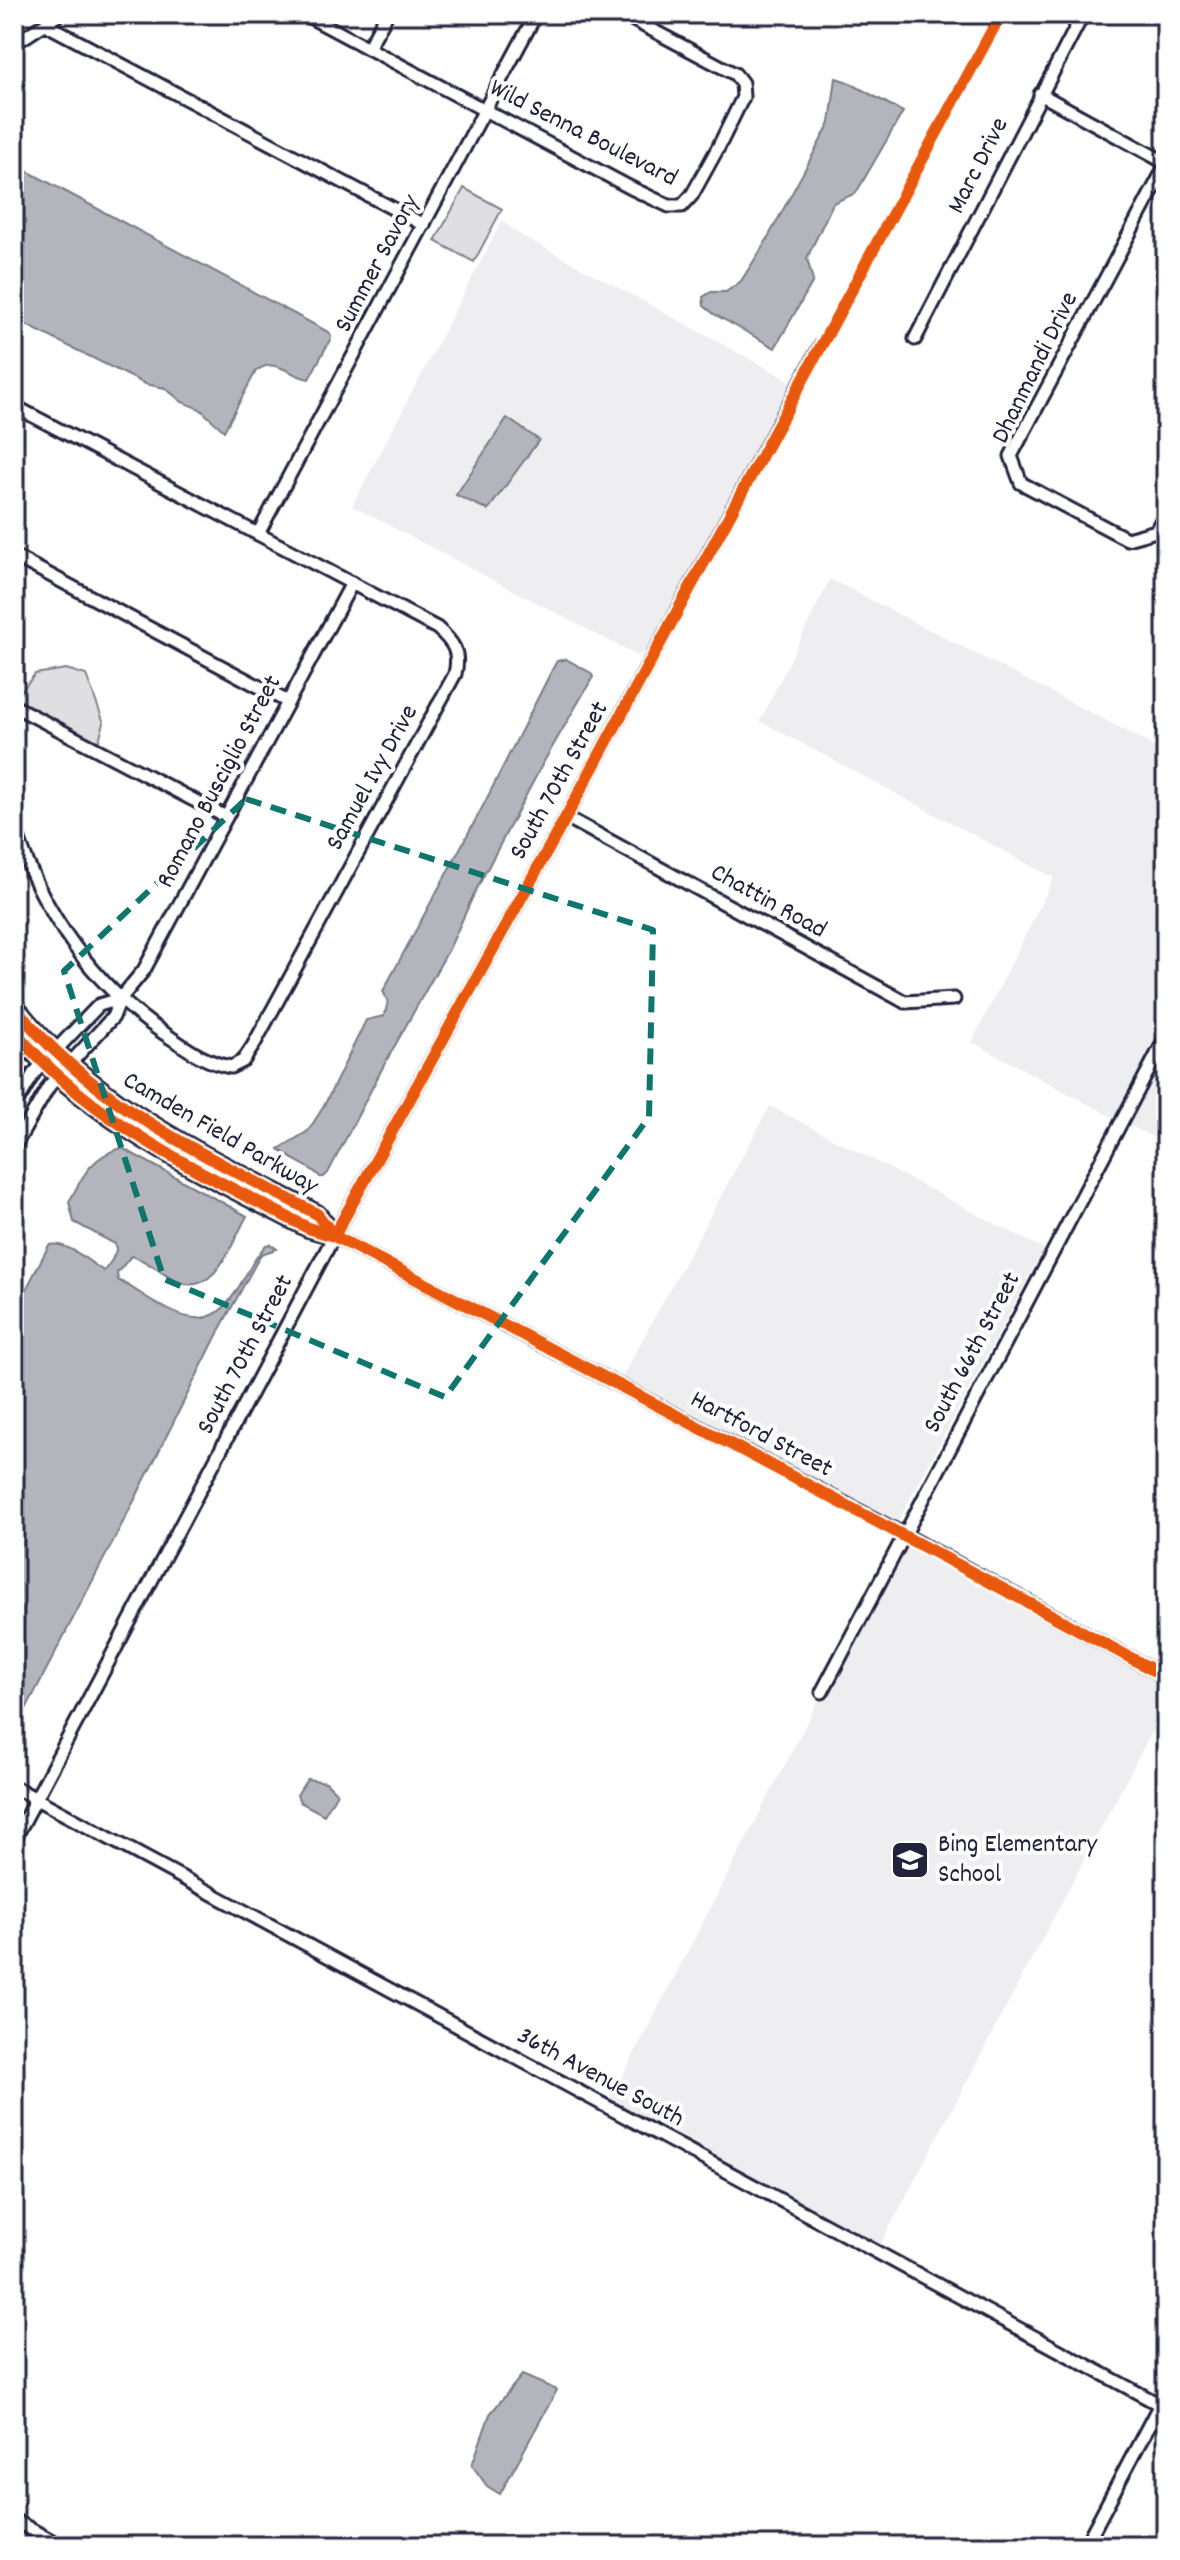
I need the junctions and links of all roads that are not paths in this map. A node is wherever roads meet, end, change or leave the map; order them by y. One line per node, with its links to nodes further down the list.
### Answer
1 (60, 14): 7 (street)
2 (304, 14): 9 (street, Wild Senna Boulevard)
3 (387, 14): 9 (street)
4 (536, 14): 11 (street, Summer Savory)
5 (622, 14): 11 (street, Wild Senna Boulevard)
6 (1083, 14): 10 (street, Marc Drive)
7 (45, 24): 8 (street); 13 (street)
8 (14, 44)
9 (368, 48): 11 (street, Wild Senna Boulevard)
10 (1040, 94): 12 (street); 14 (street, Marc Drive)
11 (485, 111): 13 (street, Summer Savory)
12 (1166, 164): 17 (street, Dhanmandi Drive)
13 (424, 225): 18 (street, Summer Savory)
14 (915, 339)
15 (821, 345): 24 (street, South 70th Street)
16 (14, 406): 18 (street, Samuel Ivy Drive)
17 (1166, 512)
18 (258, 534): 20 (street, Samuel Ivy Drive)
19 (14, 556): 21 (street)
20 (352, 583): 21 (street, Romano Busciglio Street); 26 (street, Samuel Ivy Drive)
21 (288, 702): 23 (street, Romano Busciglio Street)
22 (14, 706): 23 (street)
23 (226, 817): 26 (street, Romano Busciglio Street)
24 (566, 817): 27 (street, Chattin Road); 35 (street, South 70th Street)
25 (14, 824): 26 (street, Samuel Ivy Drive)
26 (120, 999): 31 (street, Romano Busciglio Street); 32 (street, Romano Busciglio Street)
27 (954, 999)
28 (14, 1006): 31 (street, Camden Field Parkway)
29 (14, 1031): 31 (street, Camden Field Parkway)
30 (1166, 1037): 36 (street, South 66th Street)
31 (49, 1058): 32 (street, Camden Field Parkway); 33 (street, Romano Busciglio Street)
32 (62, 1070): 34 (street, Romano Busciglio Street); 35 (street, Camden Field Parkway)
33 (14, 1107)
34 (14, 1147)
35 (334, 1236): 36 (street, Hartford Street); 40 (street, South 70th Street)
36 (903, 1534): 37 (street, Hartford Street); 38 (street, South 66th Street)
37 (1166, 1677)
38 (822, 1692)
39 (14, 1787): 40 (street, 36th Avenue South)
40 (36, 1799): 41 (street, South 70th Street); 42 (street, 36th Avenue South)
41 (14, 1840)
42 (1163, 2406): 45 (street)
43 (14, 2520): 44 (street)
44 (61, 2546)
45 (1085, 2546)

